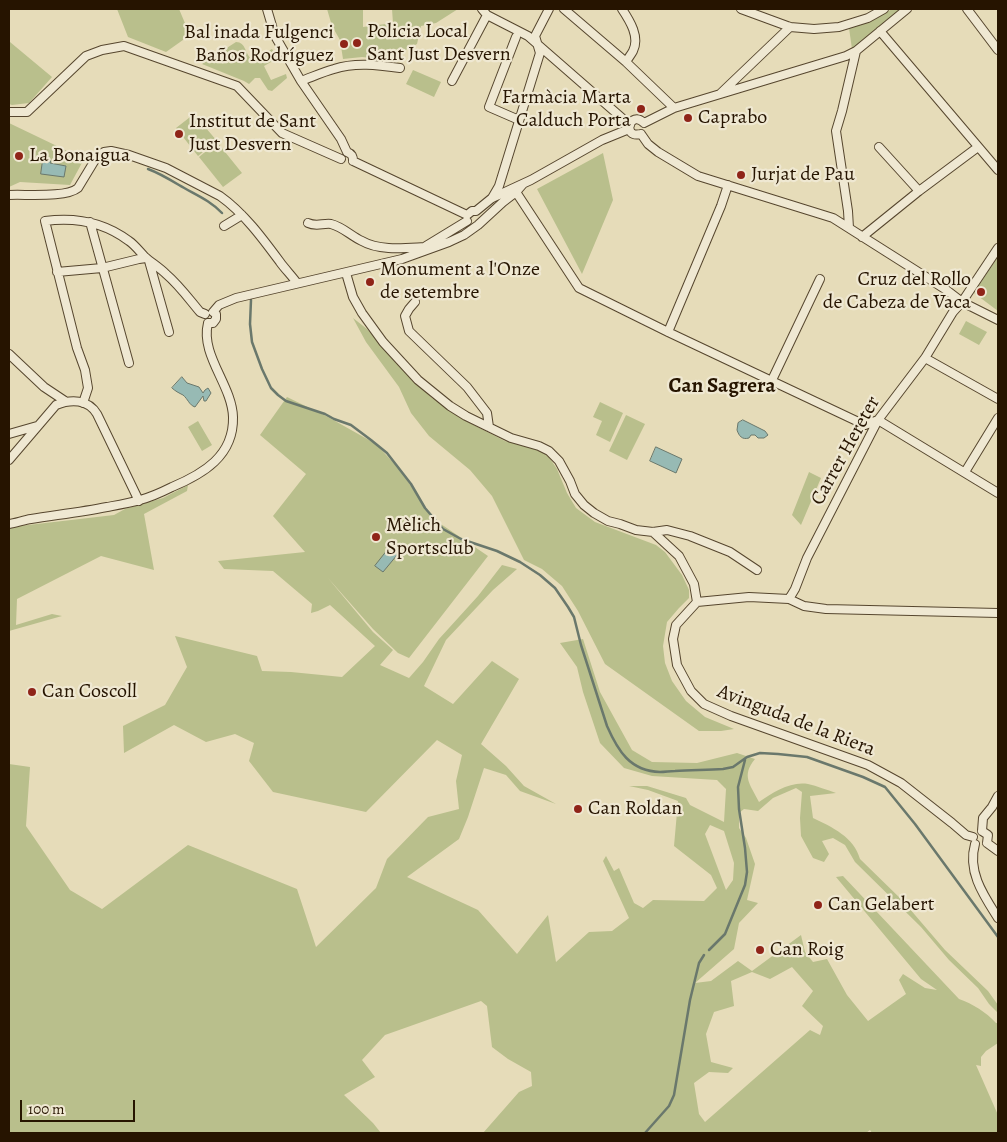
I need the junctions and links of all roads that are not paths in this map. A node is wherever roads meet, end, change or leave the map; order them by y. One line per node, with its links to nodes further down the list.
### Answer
1 (267, 9): 18 (street)
2 (549, 9): 13 (street)
3 (564, 9): 16 (street)
4 (622, 9): 16 (street)
5 (742, 9): 10 (street)
6 (884, 9): 10 (street)
7 (907, 9): 11 (street)
8 (967, 9): 14 (street)
9 (484, 12): 13 (street); 19 (street)
10 (790, 27): 20 (street)
11 (880, 31): 15 (street); 28 (street)
12 (516, 37): 23 (street)
13 (537, 44): 23 (street); 25 (street)
14 (997, 45)
15 (856, 52): 20 (street); 48 (street)
16 (626, 62): 21 (street)
17 (400, 68): 18 (street)
18 (301, 81): 29 (street)
19 (452, 81)
20 (721, 94): 21 (street)
21 (674, 108): 24 (street)
22 (9, 112): 31 (street)
23 (519, 120): 40 (street)
24 (644, 123): 25 (street); 26 (street)
25 (629, 127): 26 (street); 35 (street)
26 (641, 134): 36 (street)
27 (879, 147): 37 (street)
28 (978, 147): 34 (street); 37 (street)
29 (347, 152): 31 (street); 32 (street)
30 (129, 155): 33 (street); 39 (street); 42 (street)
31 (341, 159): 32 (street)
32 (352, 161): 43 (street)
33 (126, 164)
34 (998, 170)
35 (522, 184): 38 (street); 40 (street)
36 (728, 185): 48 (street); 64 (street)
37 (918, 191): 49 (street)
38 (516, 192): 45 (street); 64 (street)
39 (9, 195)
40 (492, 198): 41 (street)
41 (476, 210): 43 (street); 45 (street)
42 (242, 216): 47 (street); 58 (street)
43 (467, 218): 45 (street); 50 (street)
44 (90, 222): 53 (street); 54 (street); 55 (street)
45 (480, 223): 52 (street)
46 (308, 224): 50 (street)
47 (224, 226)
48 (849, 228): 49 (street)
49 (862, 237): 60 (street)
50 (424, 248): 52 (street)
51 (998, 248): 60 (street, Carrer Hereter)
52 (414, 254): 56 (street)
53 (147, 259): 54 (street); 61 (street); 63 (street)
54 (102, 268): 55 (street); 67 (street)
55 (57, 272): 71 (street)
56 (346, 273): 58 (street); 75 (street)
57 (820, 279): 68 (street)
58 (297, 284): 61 (street)
59 (415, 302): 75 (street)
60 (962, 302): 62 (street); 66 (street, Carrer Hereter)
61 (209, 313): 80 (street)
62 (998, 320)
63 (169, 332)
64 (668, 332): 68 (street)
65 (9, 354): 70 (street)
66 (925, 358): 69 (street); 73 (street, Carrer Hereter)
67 (129, 363)
68 (772, 380): 73 (street)
69 (998, 400)
70 (65, 401): 71 (street); 74 (street)
71 (83, 402): 80 (street)
72 (998, 418): 78 (street)
73 (878, 420): 78 (street); 84 (street, Carrer Hereter)
74 (37, 426): 76 (street); 77 (street)
75 (488, 427): 82 (street)
76 (9, 434)
77 (9, 460)
78 (965, 472): 79 (street)
79 (998, 493)
80 (139, 500): 81 (street)
81 (9, 524)
82 (653, 532): 83 (street); 85 (street)
83 (756, 570)
84 (789, 599): 85 (street); 86 (street)
85 (697, 602): 89 (street, Avinguda de la Riera)
86 (998, 613)
87 (998, 796): 88 (street)
88 (982, 831): 89 (street); 90 (street)
89 (974, 841): 90 (street); 92 (street)
90 (987, 843): 91 (street)
91 (998, 850)
92 (998, 918)

